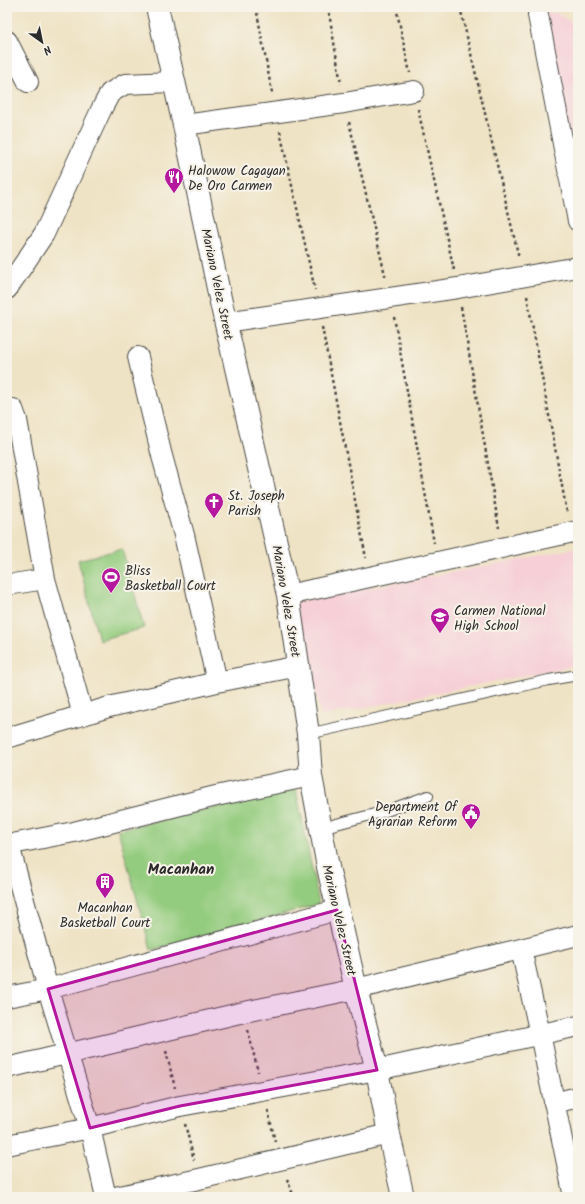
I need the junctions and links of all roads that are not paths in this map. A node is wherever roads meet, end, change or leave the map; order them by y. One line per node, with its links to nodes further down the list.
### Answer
1 (156, 7): 5 (street, Mariano Velez Street)
2 (538, 15): 8 (street)
3 (7, 41): 4 (street)
4 (28, 82)
5 (173, 82): 7 (street, Mariano Velez Street); 10 (street)
6 (414, 91): 7 (street)
7 (184, 125): 11 (street, Mariano Velez Street)
8 (578, 221)
9 (578, 267): 11 (street)
10 (7, 289)
11 (225, 322): 17 (street, Mariano Velez Street)
12 (138, 357): 20 (street)
13 (13, 409): 15 (street)
14 (578, 531): 17 (street)
15 (45, 579): 16 (street); 21 (street)
16 (7, 585)
17 (288, 595): 18 (street, Mariano Velez Street)
18 (299, 666): 20 (street); 22 (street, Mariano Velez Street)
19 (578, 674): 22 (lane)
20 (217, 682): 21 (street)
21 (84, 715): 23 (street)
22 (308, 734): 24 (street, Mariano Velez Street)
23 (7, 738)
24 (311, 776): 26 (street, Mariano Velez Street); 27 (street)
25 (428, 796): 26 (lane)
26 (321, 828): 28 (street, Mariano Velez Street)
27 (8, 845): 31 (street)
28 (337, 910): 31 (street); 32 (street, Mariano Velez Street)
29 (578, 935): 30 (street)
30 (521, 949): 32 (street); 35 (street)
31 (48, 989): 33 (street); 36 (street)
32 (356, 989): 36 (street); 38 (street, Mariano Velez Street)
33 (7, 997)
34 (578, 1026): 35 (street)
35 (540, 1034): 38 (street); 40 (street)
36 (67, 1054): 37 (street); 41 (street)
37 (7, 1068)
38 (377, 1070): 41 (street); 42 (street, Mariano Velez Street)
39 (578, 1097): 40 (street)
40 (554, 1103): 47 (street)
41 (90, 1128): 43 (street); 44 (street)
42 (389, 1134): 45 (street); 46 (street, Mariano Velez Street)
43 (7, 1145)
44 (106, 1197)
45 (116, 1197)
46 (404, 1197)
47 (574, 1197)

